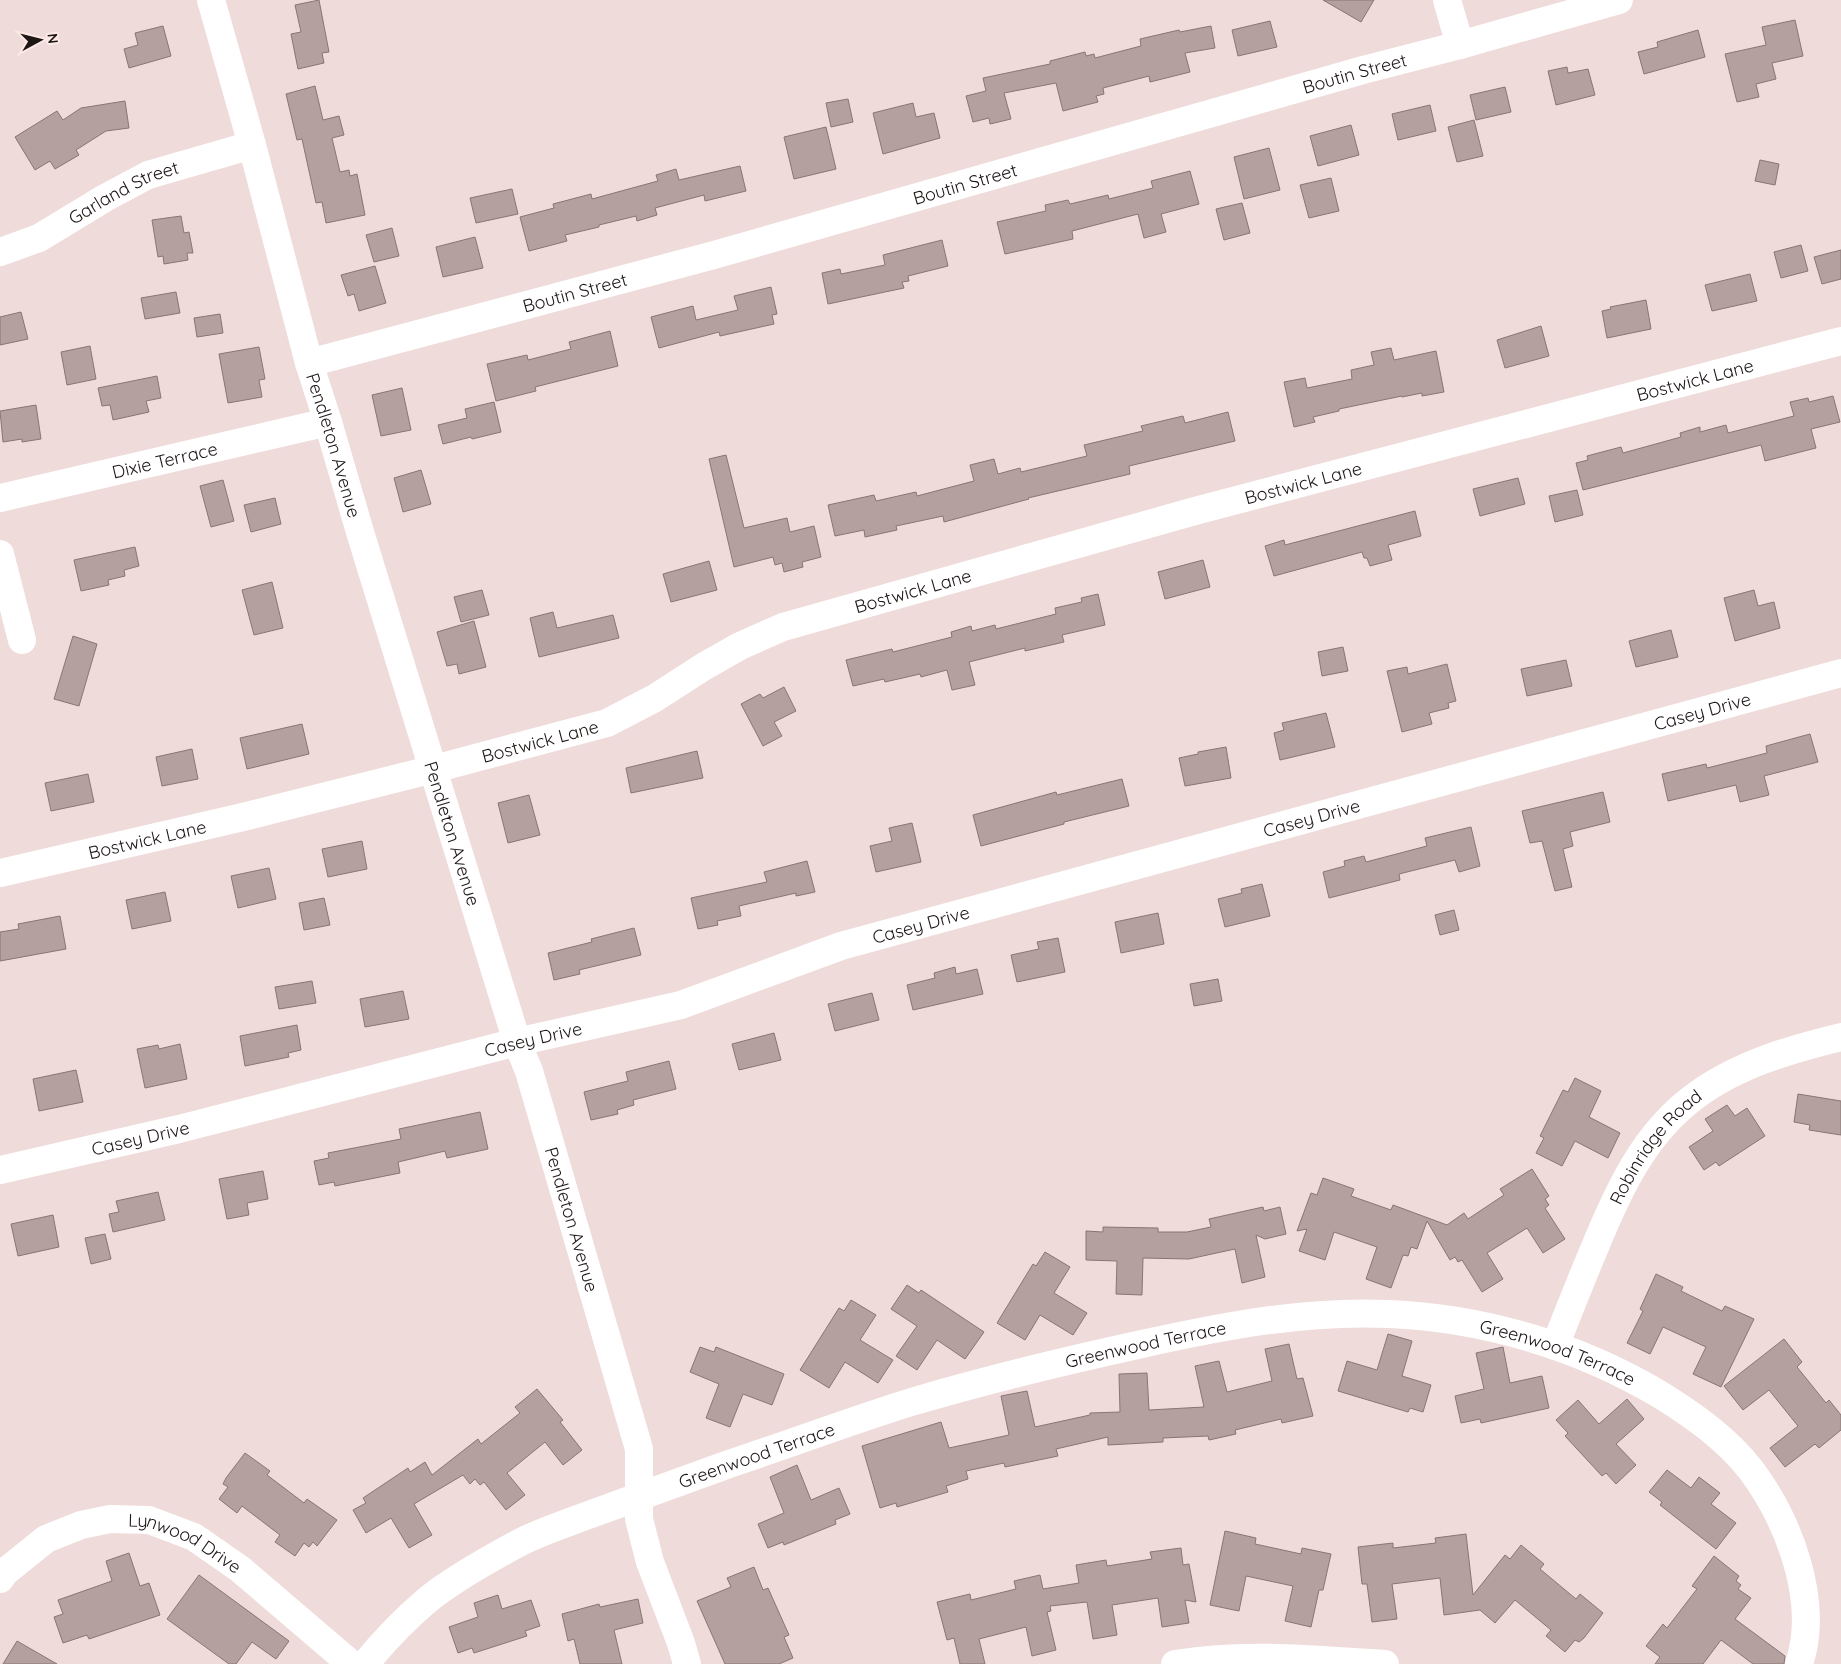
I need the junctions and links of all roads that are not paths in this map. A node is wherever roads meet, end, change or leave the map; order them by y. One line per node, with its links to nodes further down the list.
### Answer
1 (211, 0): 5 (street, Pendleton Avenue)
2 (1447, 0): 4 (street)
3 (1619, 0): 4 (street, Boutin Street)
4 (1460, 45): 8 (street, Boutin Street)
5 (252, 145): 6 (street, Garland Street); 8 (street, Pendleton Avenue)
6 (0, 252)
7 (1841, 341): 14 (street, Bostwick Lane)
8 (309, 362): 9 (street, Pendleton Avenue)
9 (328, 422): 10 (street, Dixie Terrace); 14 (street, Pendleton Avenue)
10 (0, 498)
11 (0, 554): 12 (street)
12 (22, 640)
13 (1841, 673): 17 (street, Casey Drive)
14 (434, 769): 15 (street, Bostwick Lane); 17 (street, Pendleton Avenue)
15 (0, 873)
16 (1841, 1037): 19 (street, Robinridge Road)
17 (517, 1042): 18 (street, Casey Drive); 20 (street, Pendleton Avenue)
18 (0, 1170)
19 (1555, 1346): 20 (street, Greenwood Terrace); 27 (street, Greenwood Terrace)
20 (637, 1496): 23 (street, Greenwood Terrace); 24 (street, Pendleton Avenue)
21 (0, 1579): 22 (street, Lynwood Drive)
22 (351, 1664)
23 (365, 1664)
24 (687, 1664)
25 (1175, 1664): 26 (street)
26 (1385, 1664)
27 (1799, 1664)

